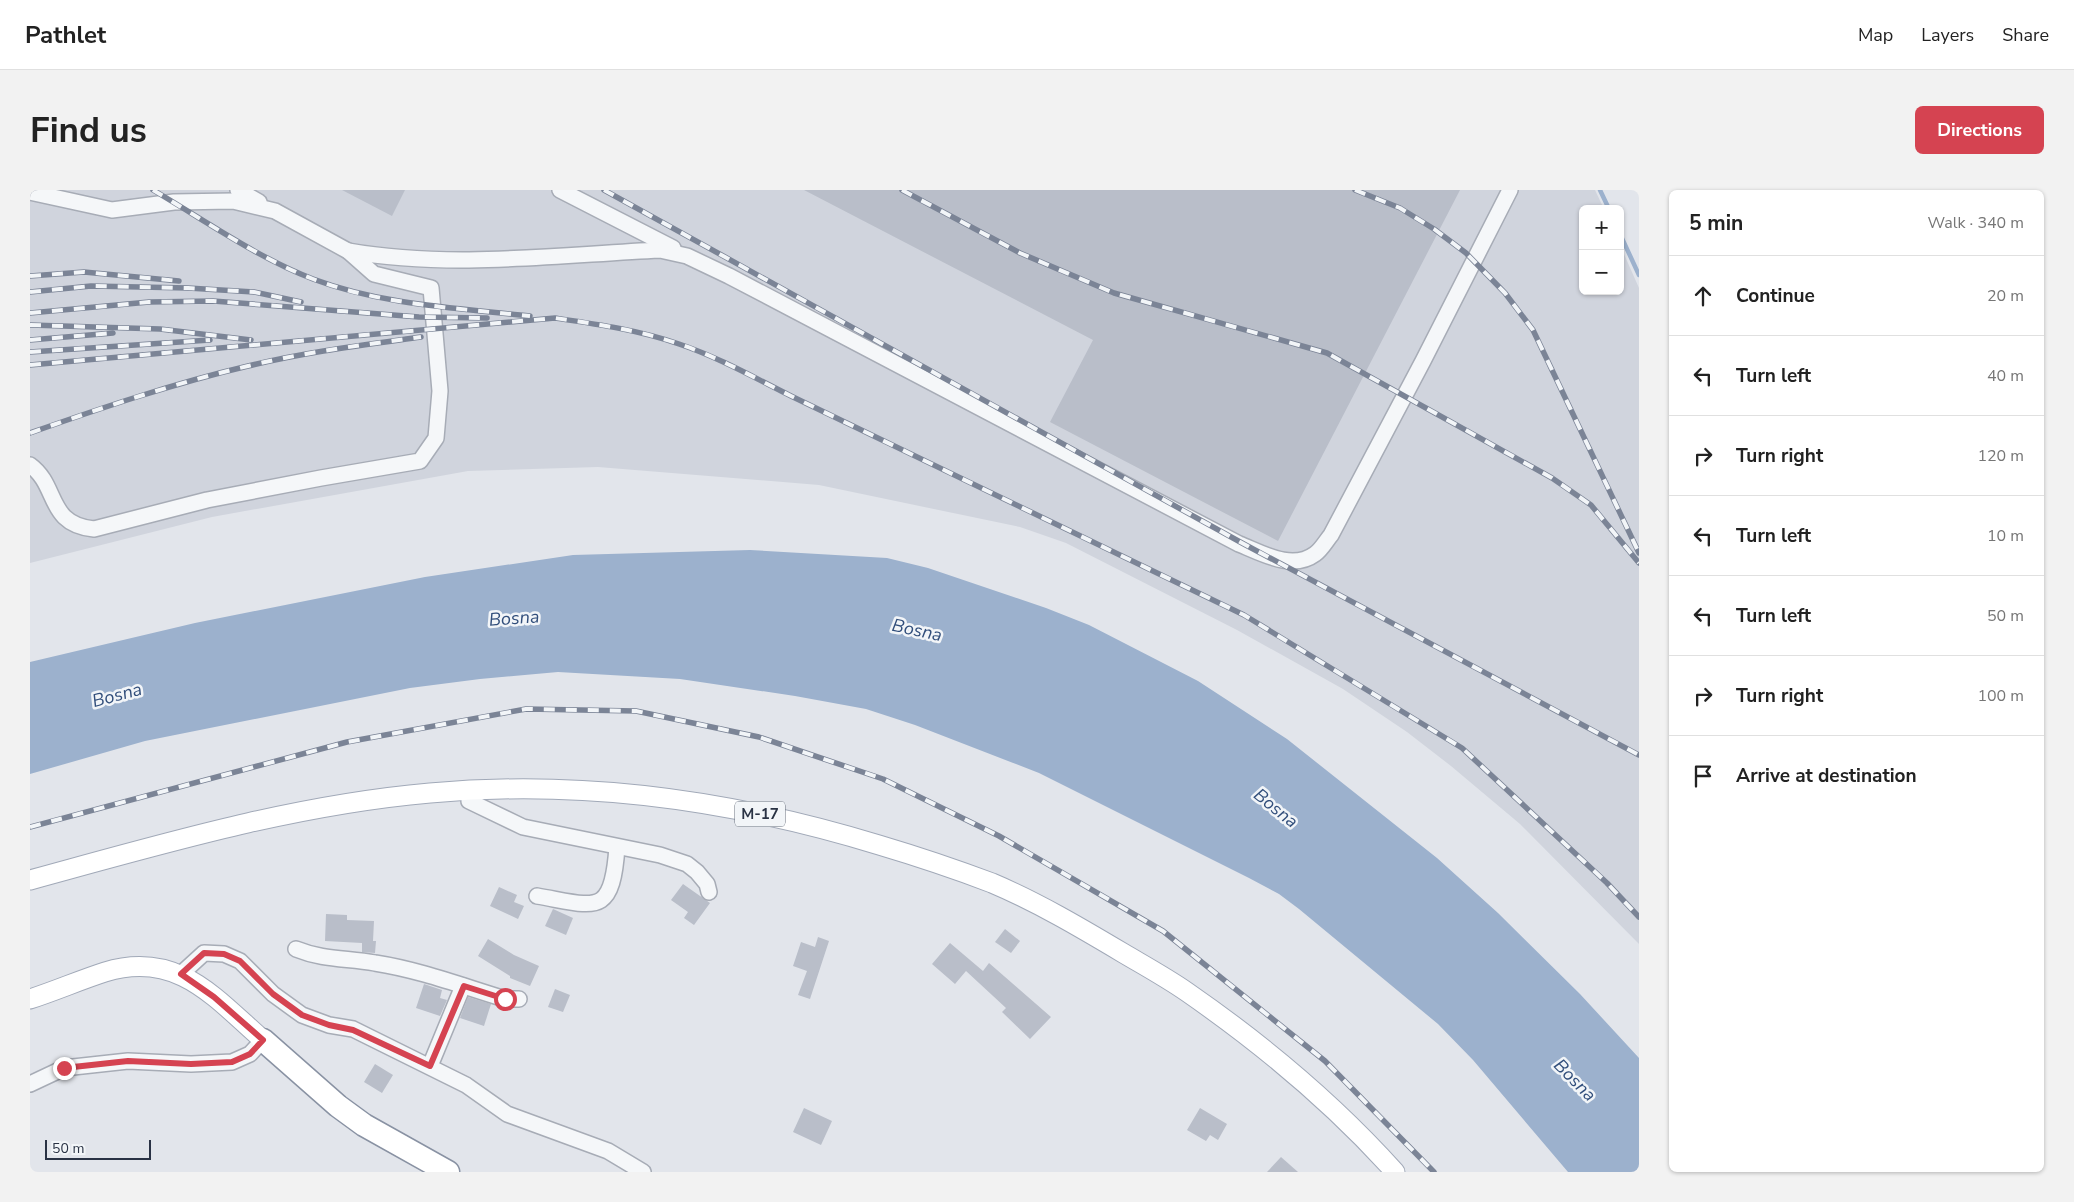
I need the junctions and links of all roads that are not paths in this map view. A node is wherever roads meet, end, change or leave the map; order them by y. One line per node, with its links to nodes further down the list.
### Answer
1 (238, 190): 5 (street)
2 (560, 190): 7 (street)
3 (1510, 190): 7 (street)
4 (30, 192): 5 (street)
5 (275, 211): 6 (street)
6 (348, 250): 7 (street); 8 (street)
7 (687, 256)
8 (30, 465)
9 (469, 791): 10 (street); 11 (main road, M-17); 24 (main road, M-17)
10 (617, 847): 12 (street); 13 (street)
11 (30, 880)
12 (709, 892)
13 (537, 896)
14 (296, 949): 16 (street)
15 (181, 974): 17 (main road); 19 (main road); 20 (street)
16 (464, 986): 18 (street); 20 (street)
17 (30, 999)
18 (519, 999)
19 (263, 1040): 21 (street); 22 (highway)
20 (430, 1066): 23 (street)
21 (30, 1084)
22 (448, 1172)
23 (643, 1172)
24 (1395, 1172)

